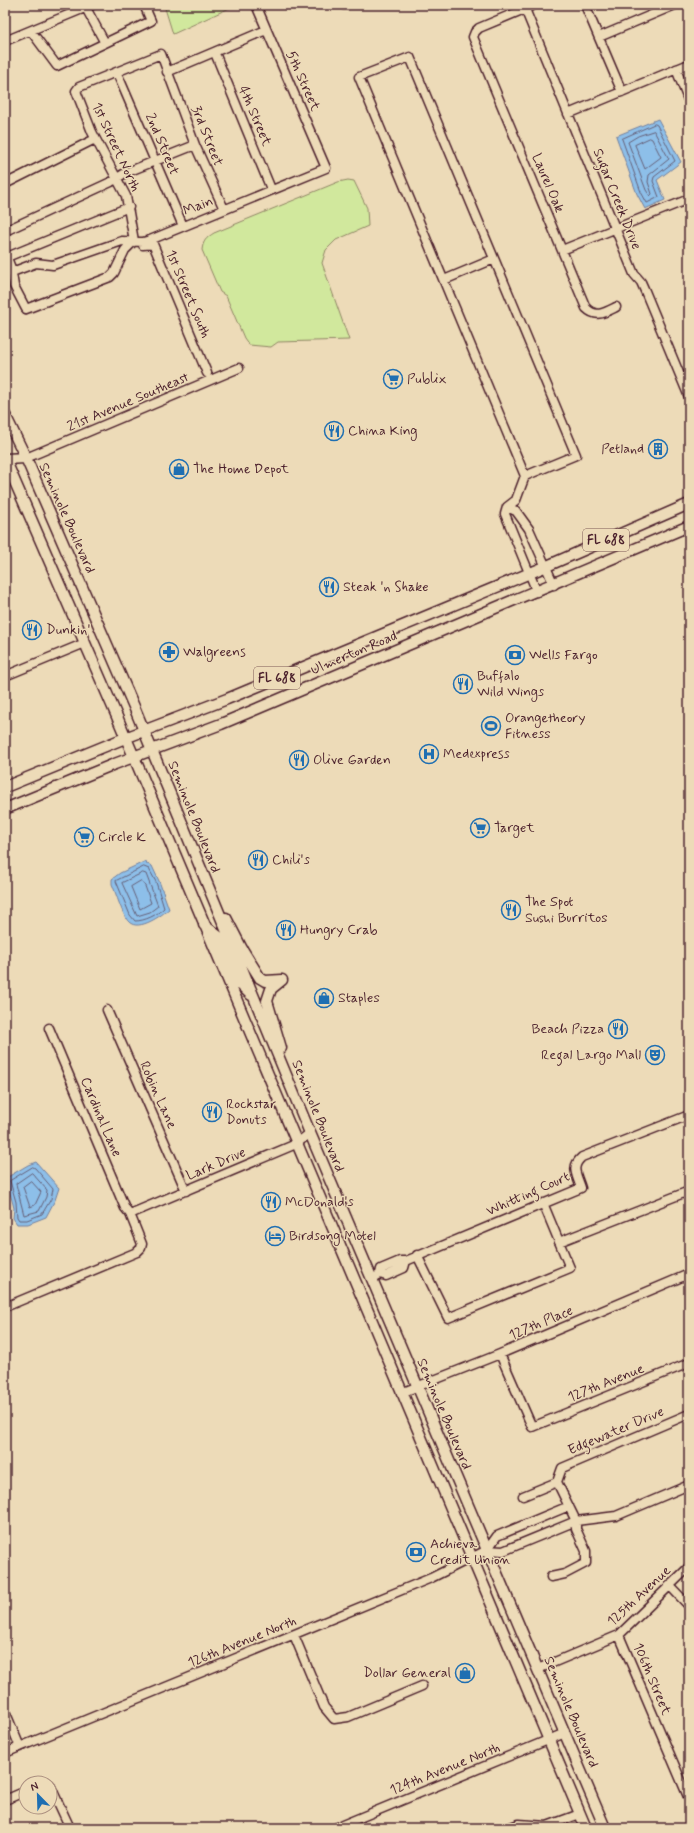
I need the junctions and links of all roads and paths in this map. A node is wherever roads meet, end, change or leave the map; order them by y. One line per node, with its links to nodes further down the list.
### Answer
1 (144, 5): 12 (street)
2 (256, 5): 9 (street, 5th Street)
3 (534, 5): 7 (street)
4 (586, 5): 10 (street)
5 (675, 5): 10 (street)
6 (89, 6): 8 (street); 12 (street)
7 (525, 9): 20 (street, Sugar Creek Drive); 35 (street, Laurel Oak)
8 (31, 30): 11 (street); 12 (street)
9 (266, 30): 13 (street); 24 (street, 5th Street)
10 (599, 37): 18 (street)
11 (5, 41)
12 (105, 43)
13 (215, 53): 16 (street); 27 (street, 4th Street)
14 (689, 64): 15 (street)
15 (676, 69): 18 (street); 19 (street)
16 (167, 72): 17 (street, 3rd Street); 22 (street, 3rd Street)
17 (117, 73): 21 (street, 1st Street North); 23 (street, 2nd Street)
18 (622, 92): 20 (street)
19 (689, 102)
20 (568, 114): 32 (street, Sugar Creek Drive)
21 (96, 139): 25 (street, 1st Street North); 26 (street)
22 (195, 144): 23 (street); 30 (street, 3rd Street)
23 (155, 161): 25 (street); 31 (street, 2nd Street)
24 (326, 168): 27 (street, Main)
25 (116, 178): 29 (street, 1st Street North); 33 (street)
26 (5, 184)
27 (271, 190): 30 (street, Main)
28 (689, 199): 32 (street)
29 (129, 207): 34 (street, 1st Street North); 36 (street)
30 (224, 209): 31 (street, Main)
31 (183, 226): 34 (street, Main)
32 (615, 228): 35 (street); 43 (street, Sugar Creek Drive)
33 (5, 231)
34 (134, 241): 38 (street, Main); 38 (street); 42 (street, 1st Street South)
35 (562, 250): 40 (street, Laurel Oak)
36 (6, 255): 38 (street)
37 (494, 259): 39 (street); 39 (street); 47 (street)
38 (12, 272)
39 (444, 280): 47 (street)
40 (616, 307)
41 (239, 368): 45 (street, 21st Avenue Southeast)
42 (207, 373)
43 (689, 397)
44 (5, 415): 45 (main road, Seminole Boulevard)
45 (26, 458): 46 (main road); 57 (main road, Seminole Boulevard)
46 (5, 459): 55 (main road)
47 (525, 476): 49 (street)
48 (689, 504): 51 (main road, Ulmerton Road / FL 688)
49 (507, 507): 51 (street); 52 (street)
50 (689, 526): 53 (main road, Ulmerton Road / FL 688)
51 (547, 566): 52 (main road, Ulmerton Road / FL 688); 53 (street)
52 (531, 573): 54 (street); 57 (main road, Ulmerton Road / FL 688)
53 (554, 585): 54 (main road, Ulmerton Road / FL 688)
54 (537, 592): 59 (main road, Ulmerton Road / FL 688)
55 (85, 643): 56 (street); 58 (main road)
56 (5, 676)
57 (144, 731): 58 (main road, Ulmerton Road / FL 688); 59 (main road, Seminole Boulevard)
58 (125, 738): 60 (main road); 61 (main road, Ulmerton Road / FL 688)
59 (152, 750): 60 (main road, Ulmerton Road / FL 688); 63 (main road, Seminole Boulevard)
60 (132, 757): 62 (main road, Ulmerton Road / FL 688); 64 (main road)
61 (5, 787)
62 (5, 809)
63 (205, 881): 65 (main road, Seminole Boulevard); 68 (main road)
64 (203, 924): 65 (main road); 71 (main road)
65 (255, 1000): 68 (main road, Seminole Boulevard)
66 (107, 1010): 72 (street, Robin Lane)
67 (49, 1028): 75 (street, Cardinal Lane)
68 (293, 1091): 70 (main road, Seminole Boulevard)
69 (689, 1115): 74 (street, Whitting Court)
70 (310, 1133): 71 (street, Lark Drive); 79 (main road, Seminole Boulevard)
71 (296, 1144): 72 (street, Lark Drive); 84 (main road)
72 (186, 1190): 75 (street, Lark Drive)
73 (689, 1191): 76 (street)
74 (543, 1204): 76 (street); 77 (street, Whitting Court)
75 (130, 1214): 80 (street, Cardinal Lane)
76 (559, 1242): 77 (street)
77 (417, 1255): 79 (street, Whitting Court)
78 (689, 1274): 81 (street, 127th Place)
79 (376, 1276): 83 (main road, Seminole Boulevard)
80 (5, 1307)
81 (500, 1354): 82 (street, 127th Avenue); 83 (street, 127th Place)
82 (689, 1363)
83 (418, 1387): 84 (street, 127th Place); 91 (main road, Seminole Boulevard)
84 (402, 1393): 92 (main road)
85 (689, 1414): 86 (street, Edgewater Drive)
86 (557, 1482): 88 (street); 89 (street)
87 (689, 1485): 90 (street)
88 (523, 1496)
89 (568, 1506): 90 (street); 91 (street)
90 (576, 1521): 91 (street); 94 (street)
91 (487, 1550): 92 (street, 126th Avenue North); 99 (main road, Seminole Boulevard)
92 (472, 1557): 97 (street, 126th Avenue North); 103 (main road)
93 (689, 1567): 95 (street, 125th Avenue)
94 (551, 1577)
95 (670, 1585): 96 (street); 98 (street, 125th Avenue)
96 (689, 1606)
97 (294, 1635): 100 (street); 104 (street, 126th Avenue North)
98 (620, 1635): 99 (street, 125th Avenue); 107 (street, 106th Street)
99 (538, 1669): 102 (main road, Seminole Boulevard)
100 (422, 1686)
101 (5, 1711): 104 (street)
102 (565, 1733): 103 (street, 124th Avenue North); 115 (main road, Seminole Boulevard)
103 (549, 1740): 110 (main road); 112 (street, 124th Avenue North)
104 (20, 1747): 105 (street, 126th Avenue North)
105 (5, 1753)
106 (18, 1794): 108 (street)
107 (689, 1799)
108 (5, 1800)
109 (58, 1802): 111 (street)
110 (580, 1814): 113 (street); 114 (main road)
111 (70, 1828)
112 (335, 1828)
113 (508, 1828)
114 (586, 1828)
115 (605, 1828)

